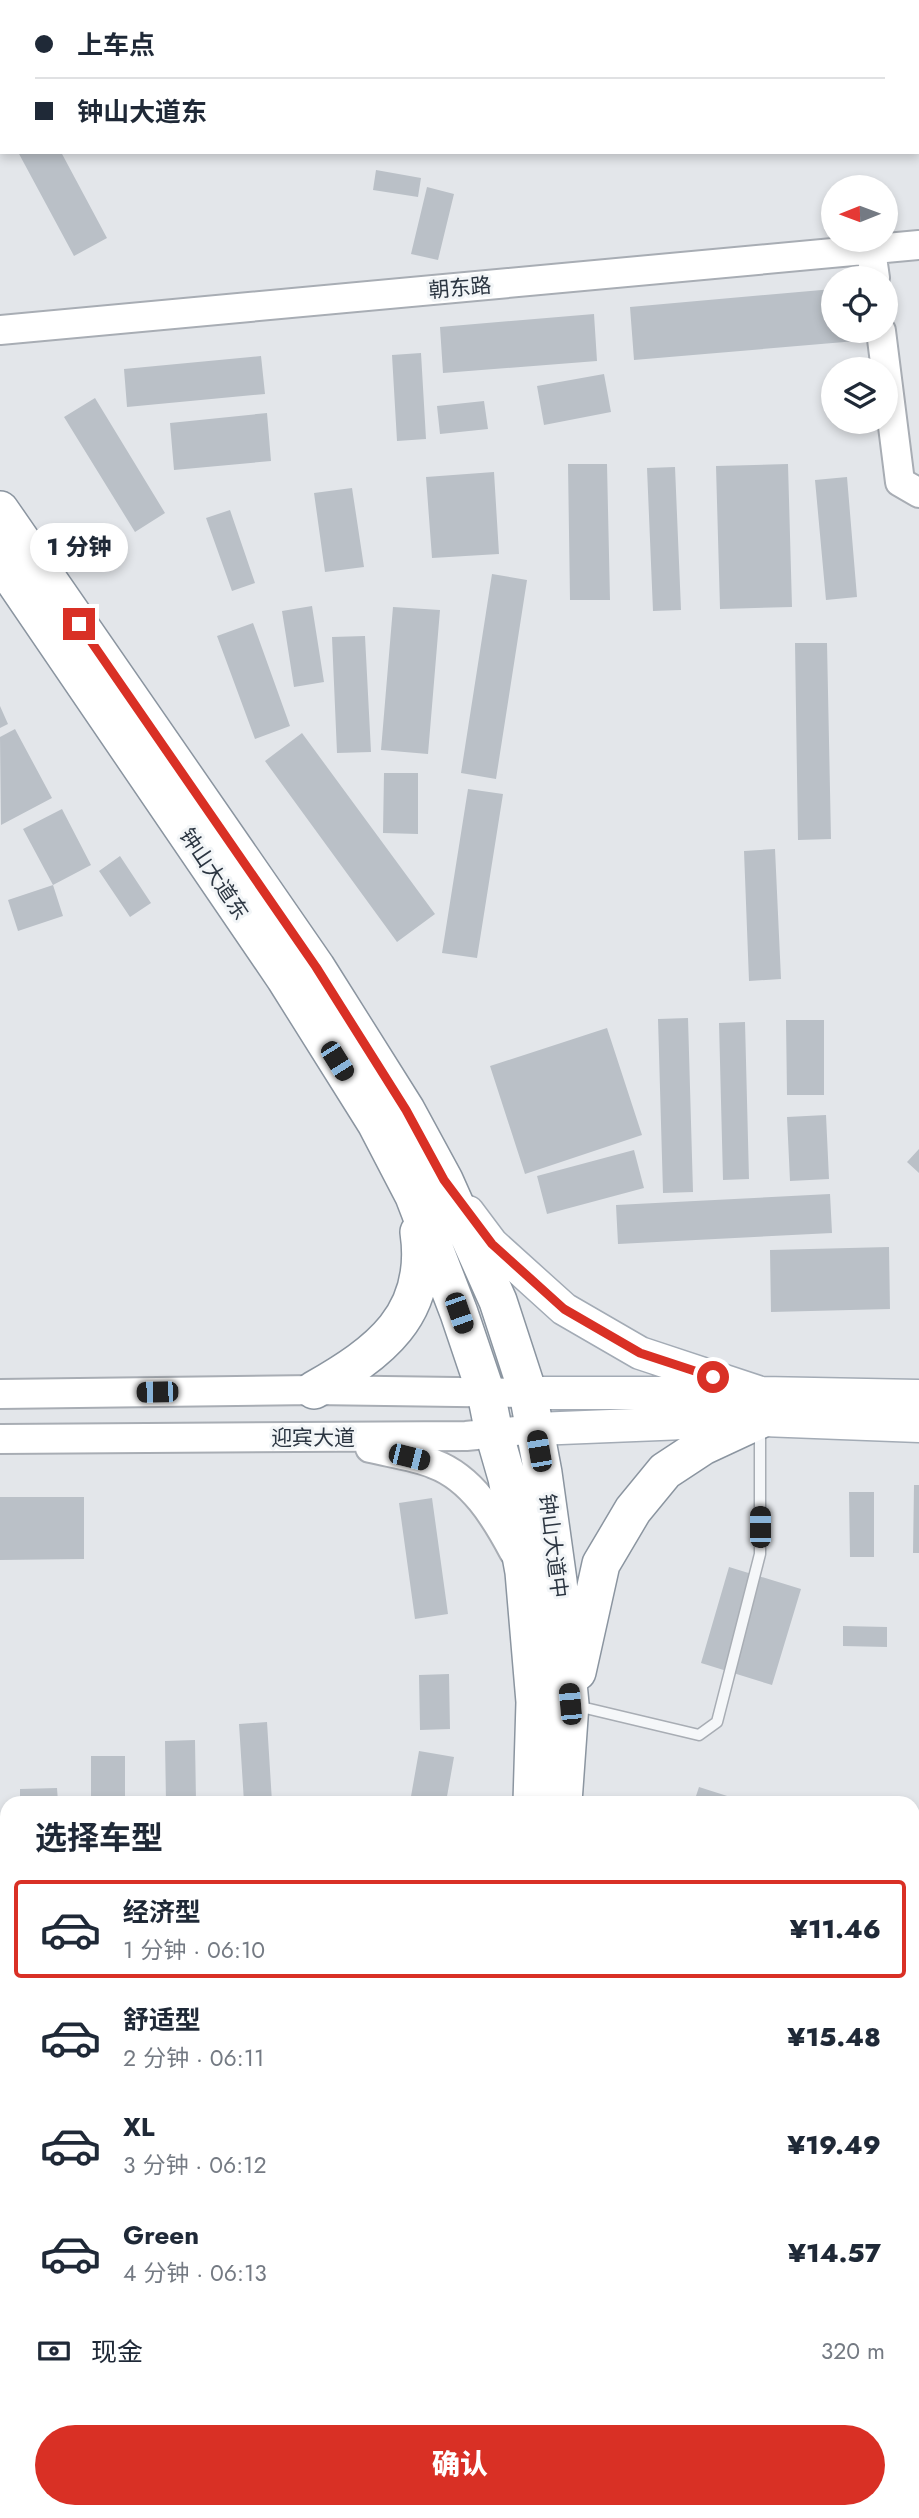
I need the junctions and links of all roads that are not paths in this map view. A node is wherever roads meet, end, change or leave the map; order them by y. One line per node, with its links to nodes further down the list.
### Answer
1 (919, 245): 2 (street, 朝东路)
2 (898, 247)
3 (849, 252): 4 (street, 朝东路)
4 (0, 330)
5 (883, 343): 6 (street)
6 (919, 493)
7 (0, 510): 9 (highway, 钟山大道东)
8 (0, 561): 9 (highway, 钟山大道东)
9 (429, 1188): 10 (highway); 11 (highway, 钟山大道中); 12 (highway, 钟山大道中); 15 (main road)
10 (314, 1390): 11 (street, 迎宾大道); 13 (street, 迎宾大道)
11 (486, 1393): 12 (street, 迎宾大道); 18 (highway, 钟山大道中)
12 (528, 1393): 15 (main road, 迎宾大道); 17 (highway, 钟山大道中)
13 (0, 1394)
14 (919, 1396): 15 (main road, 迎宾大道)
15 (760, 1406): 16 (main road, 迎宾大道); 17 (main road, 迎宾大道); 22 (highway); 22 (lane)
16 (919, 1426)
17 (536, 1429): 18 (street, 迎宾大道); 22 (highway, 钟山大道中)
18 (494, 1433): 19 (street, 迎宾大道); 21 (highway, 钟山大道中)
19 (330, 1438): 20 (street, 迎宾大道); 21 (street)
20 (0, 1439)
21 (524, 1572): 23 (highway, 钟山大道中)
22 (570, 1704): 24 (highway, 钟山大道中)
23 (532, 1796)
24 (563, 1796)

